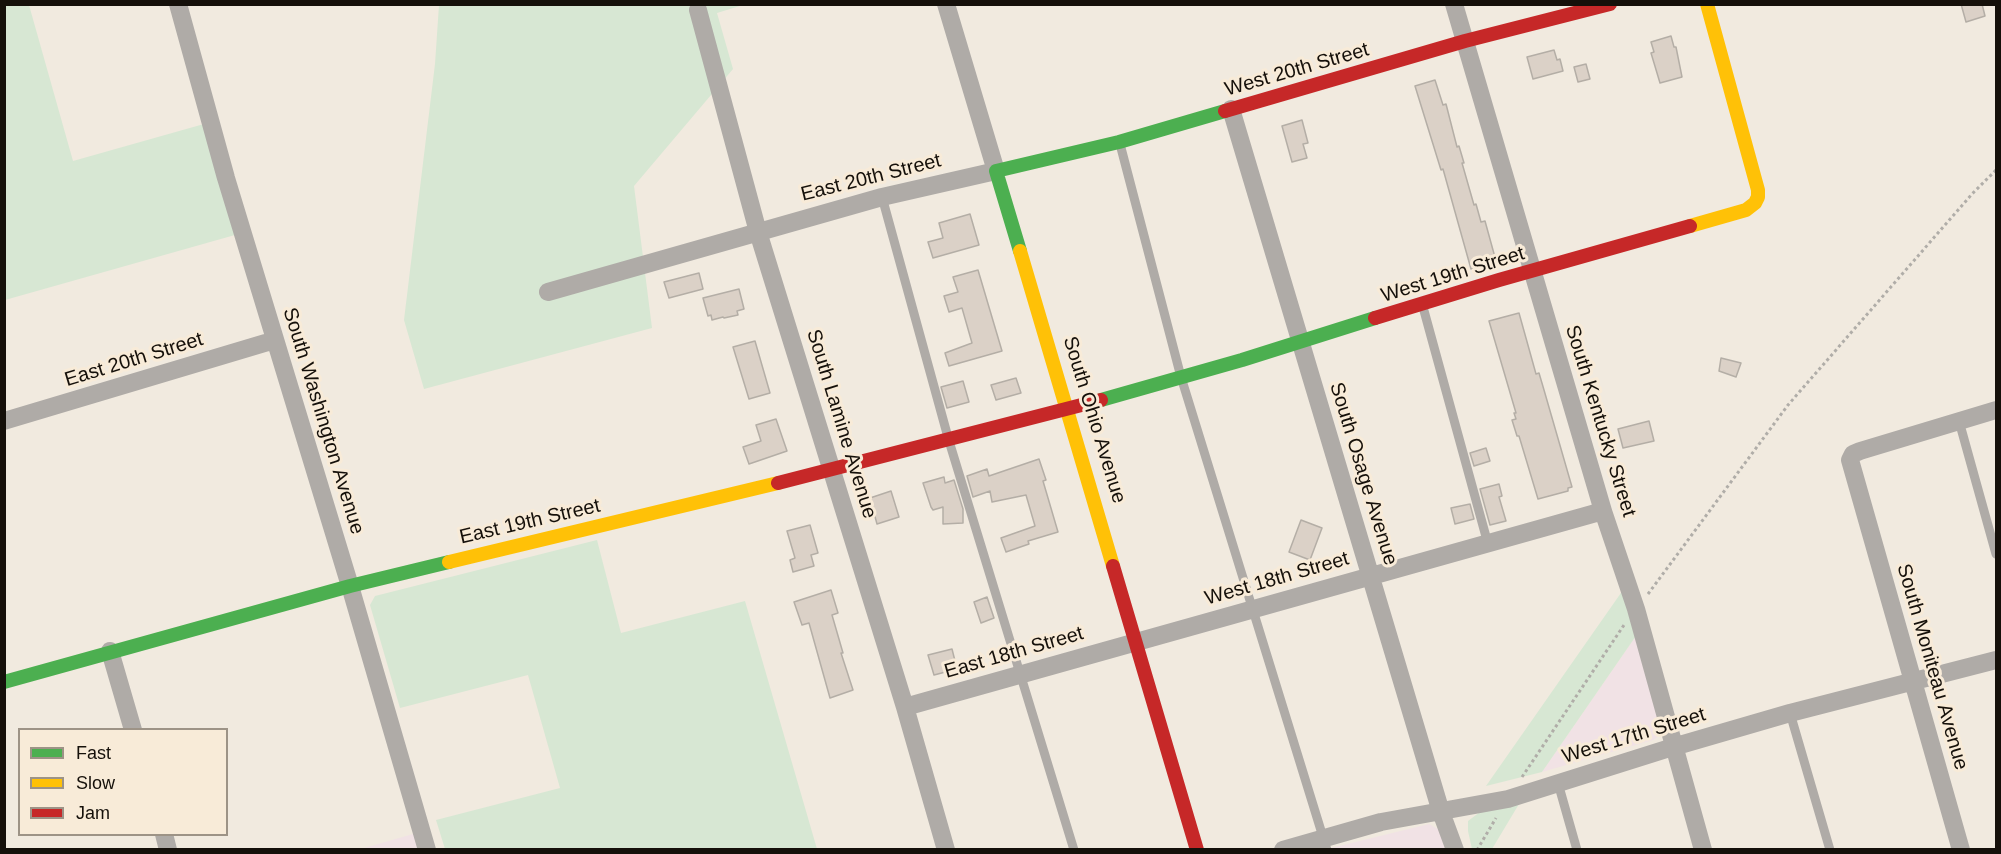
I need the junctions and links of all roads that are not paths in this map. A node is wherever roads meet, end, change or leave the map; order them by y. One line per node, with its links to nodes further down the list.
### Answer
1 (178, 4): 16 (street, South Washington Avenue)
2 (946, 4): 10 (street, South Ohio Avenue)
3 (1454, 4): 7 (street, South Kentucky Street)
4 (1610, 4): 7 (street, West 20th Street)
5 (1707, 4): 13 (street, West 19th Street)
6 (698, 10): 12 (street, South Lamine Avenue)
7 (1465, 41): 8 (street, West 20th Street); 13 (street, South Kentucky Street)
8 (1231, 109): 9 (street, West 20th Street); 17 (street, South Osage Avenue)
9 (1119, 142): 10 (street, West 20th Street); 18 (lane)
10 (996, 171): 11 (street, East 20th Street); 19 (street, South Ohio Avenue)
11 (882, 197): 12 (street, East 20th Street); 23 (lane)
12 (758, 232): 14 (street, East 20th Street); 24 (street, South Lamine Avenue)
13 (1532, 271): 15 (street, West 19th Street); 25 (street, South Kentucky Street)
14 (548, 292)
15 (1422, 304): 17 (street, West 19th Street); 26 (lane)
16 (275, 340): 21 (street, East 20th Street); 29 (street, South Washington Avenue)
17 (1300, 342): 18 (street, West 19th Street); 28 (street, South Osage Avenue)
18 (1181, 377): 19 (street, West 19th Street); 30 (lane)
19 (1067, 410): 23 (street, East 19th Street); 31 (street, South Ohio Avenue)
20 (1996, 410): 22 (street)
21 (4, 421)
22 (1959, 421): 27 (lane); 36 (street, South Moniteau Avenue)
23 (950, 441): 24 (street, East 19th Street); 34 (lane)
24 (832, 470): 29 (street, East 19th Street); 37 (street, South Lamine Avenue)
25 (1603, 511): 26 (street, West 18th Street); 40 (street, South Kentucky Street)
26 (1488, 544): 28 (street, West 18th Street)
27 (1996, 554)
28 (1370, 577): 30 (street, West 18th Street); 42 (street, South Osage Avenue)
29 (350, 585): 32 (street, East 19th Street); 44 (street, South Washington Avenue)
30 (1252, 610): 31 (street, West 18th Street); 43 (lane)
31 (1136, 642): 34 (street, East 18th Street); 47 (street, South Ohio Avenue)
32 (110, 651): 35 (street, East 19th Street); 39 (street)
33 (1996, 660): 36 (street, West 17th Street)
34 (1020, 674): 37 (street, East 18th Street); 46 (lane)
35 (4, 682)
36 (1913, 682): 38 (street, West 17th Street); 53 (street, South Moniteau Avenue)
37 (905, 707): 45 (street, South Lamine Avenue)
38 (1790, 713): 40 (street, West 17th Street); 52 (lane)
39 (133, 728)
40 (1673, 747): 41 (street, West 17th Street); 51 (street, South Kentucky Street)
41 (1558, 783): 42 (street, West 17th Street); 50 (lane)
42 (1441, 812): 43 (street, West 17th Street); 49 (street, South Osage Avenue)
43 (1325, 844): 48 (street, West 17th Street)
44 (427, 849)
45 (946, 849)
46 (1074, 849)
47 (1197, 849)
48 (1283, 849)
49 (1455, 849)
50 (1577, 849)
51 (1703, 849)
52 (1830, 849)
53 (1961, 849)

